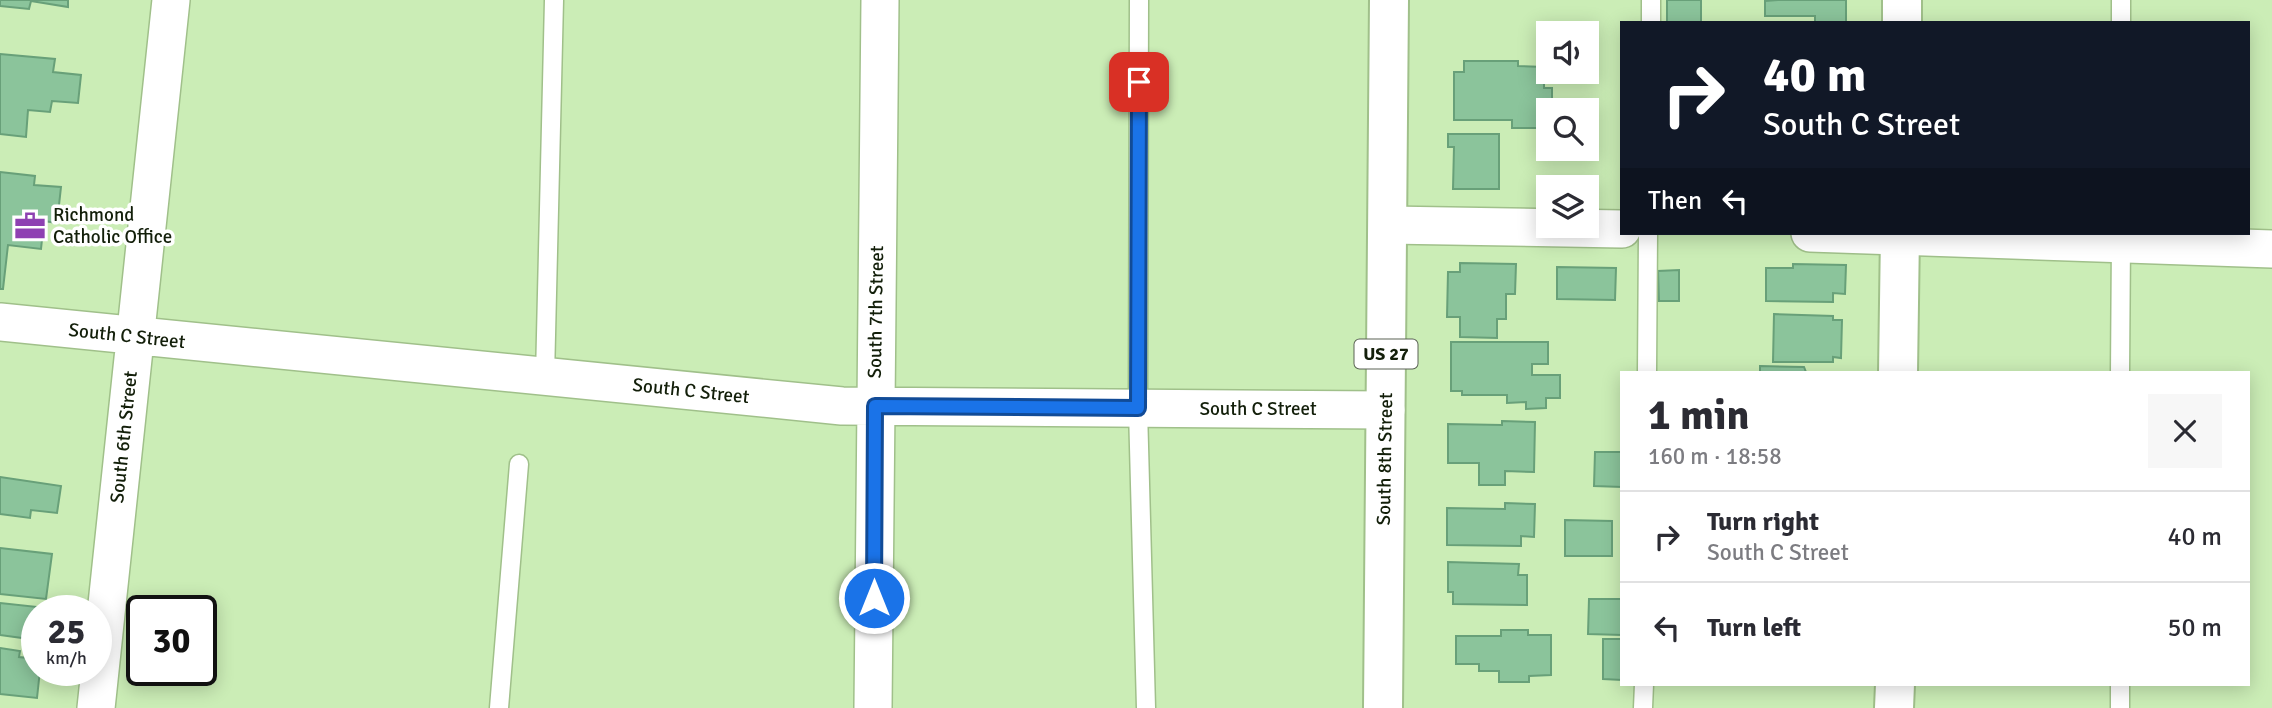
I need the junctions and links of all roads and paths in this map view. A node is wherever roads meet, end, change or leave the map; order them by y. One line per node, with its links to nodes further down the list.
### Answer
1 (171, 0): 20 (street, South 6th Street)
2 (554, 0): 24 (lane)
3 (880, 0): 25 (street, South 7th Street)
4 (1139, 0): 26 (lane)
5 (1390, 0): 12 (highway, South 8th Street / US 27)
6 (1651, 0): 9 (lane)
7 (1902, 0): 10 (highway)
8 (2121, 0): 11 (lane)
9 (1651, 21)
10 (1902, 21)
11 (2121, 21)
12 (1388, 225): 13 (street); 27 (highway, South 8th Street / US 27)
13 (1620, 229)
14 (1648, 235): 21 (lane)
15 (1900, 235): 22 (highway)
16 (1955, 235): 17 (street)
17 (2121, 238): 18 (street); 23 (lane)
18 (2272, 249)
19 (0, 322): 20 (street, South C Street)
20 (135, 337): 24 (street, South C Street); 32 (street, South 6th Street)
21 (1647, 371)
22 (1898, 371)
23 (2120, 371)
24 (545, 377): 25 (street, South C Street)
25 (875, 406): 26 (street, South C Street); 34 (street, South 7th Street)
26 (1138, 408): 27 (street, South C Street); 35 (lane)
27 (1385, 410): 36 (highway, South 8th Street / US 27)
28 (519, 464): 33 (lane)
29 (1644, 686): 37 (lane)
30 (1895, 686): 38 (highway)
31 (2120, 686): 39 (lane)
32 (96, 708)
33 (499, 708)
34 (873, 708)
35 (1146, 708)
36 (1383, 708)
37 (1643, 708)
38 (1894, 708)
39 (2120, 708)

